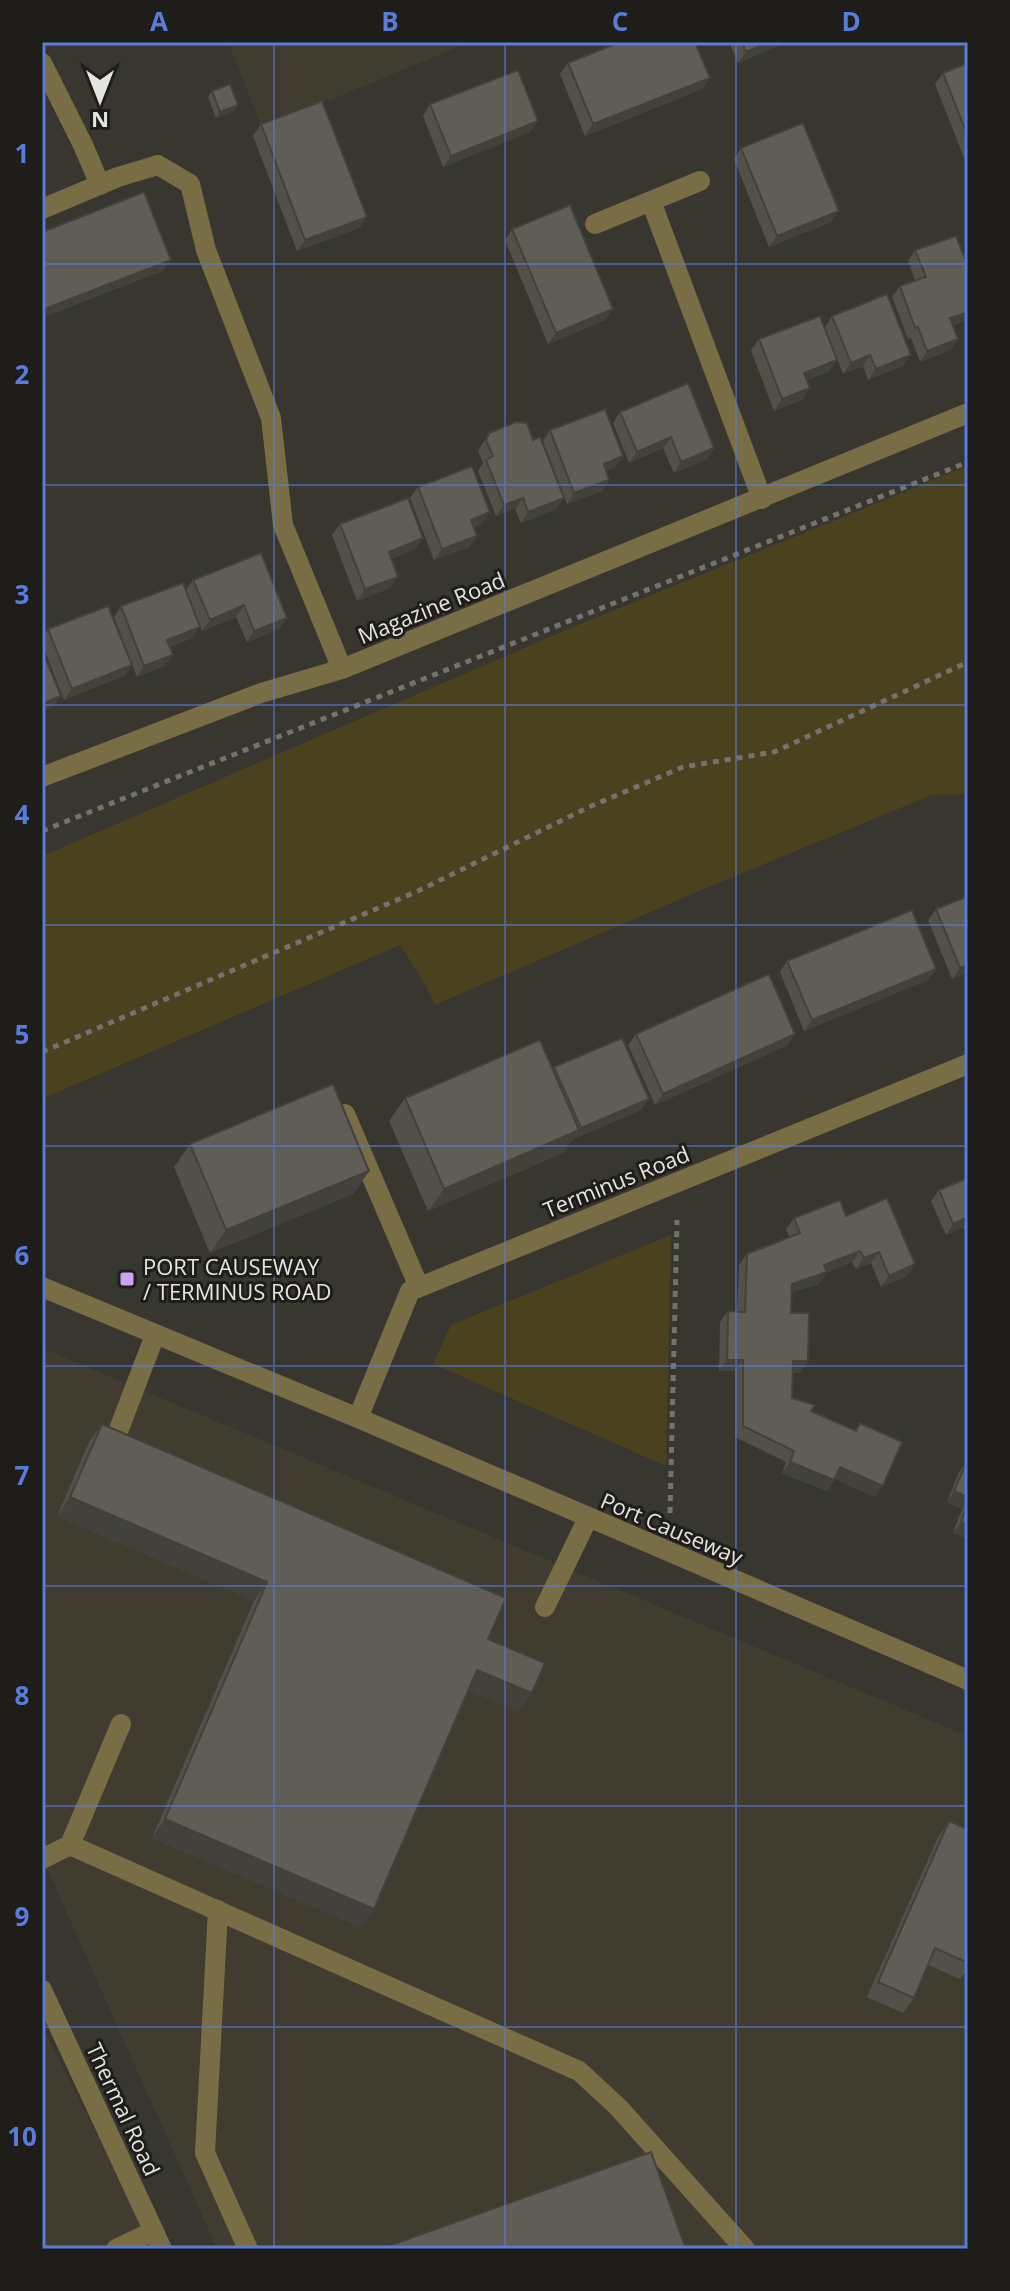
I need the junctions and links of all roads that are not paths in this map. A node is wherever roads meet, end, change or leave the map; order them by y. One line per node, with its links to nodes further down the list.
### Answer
1 (42, 63): 3 (street)
2 (700, 181): 4 (street)
3 (100, 185): 5 (street, Magazine Road); 9 (street, Magazine Road)
4 (651, 201): 6 (street); 8 (street)
5 (42, 209)
6 (595, 224)
7 (968, 413): 8 (street, Magazine Road)
8 (762, 499): 9 (street, Magazine Road)
9 (342, 669): 10 (street)
10 (42, 777)
11 (968, 1064): 14 (street, Terminus Road)
12 (336, 1095): 14 (street)
13 (42, 1287): 15 (street, Port Causeway)
14 (419, 1287): 16 (street)
15 (155, 1335): 16 (street, Port Causeway); 17 (street)
16 (358, 1418): 18 (street, Port Causeway)
17 (119, 1429)
18 (588, 1518): 19 (street); 20 (street, Port Causeway)
19 (545, 1607)
20 (968, 1680)
21 (121, 1724): 22 (street)
22 (70, 1845): 23 (street); 24 (street)
23 (42, 1859)
24 (218, 1910): 28 (street); 29 (street)
25 (42, 1990): 26 (street, Thermal Road)
26 (158, 2240): 27 (street)
27 (116, 2249)
28 (248, 2249)
29 (745, 2249)

